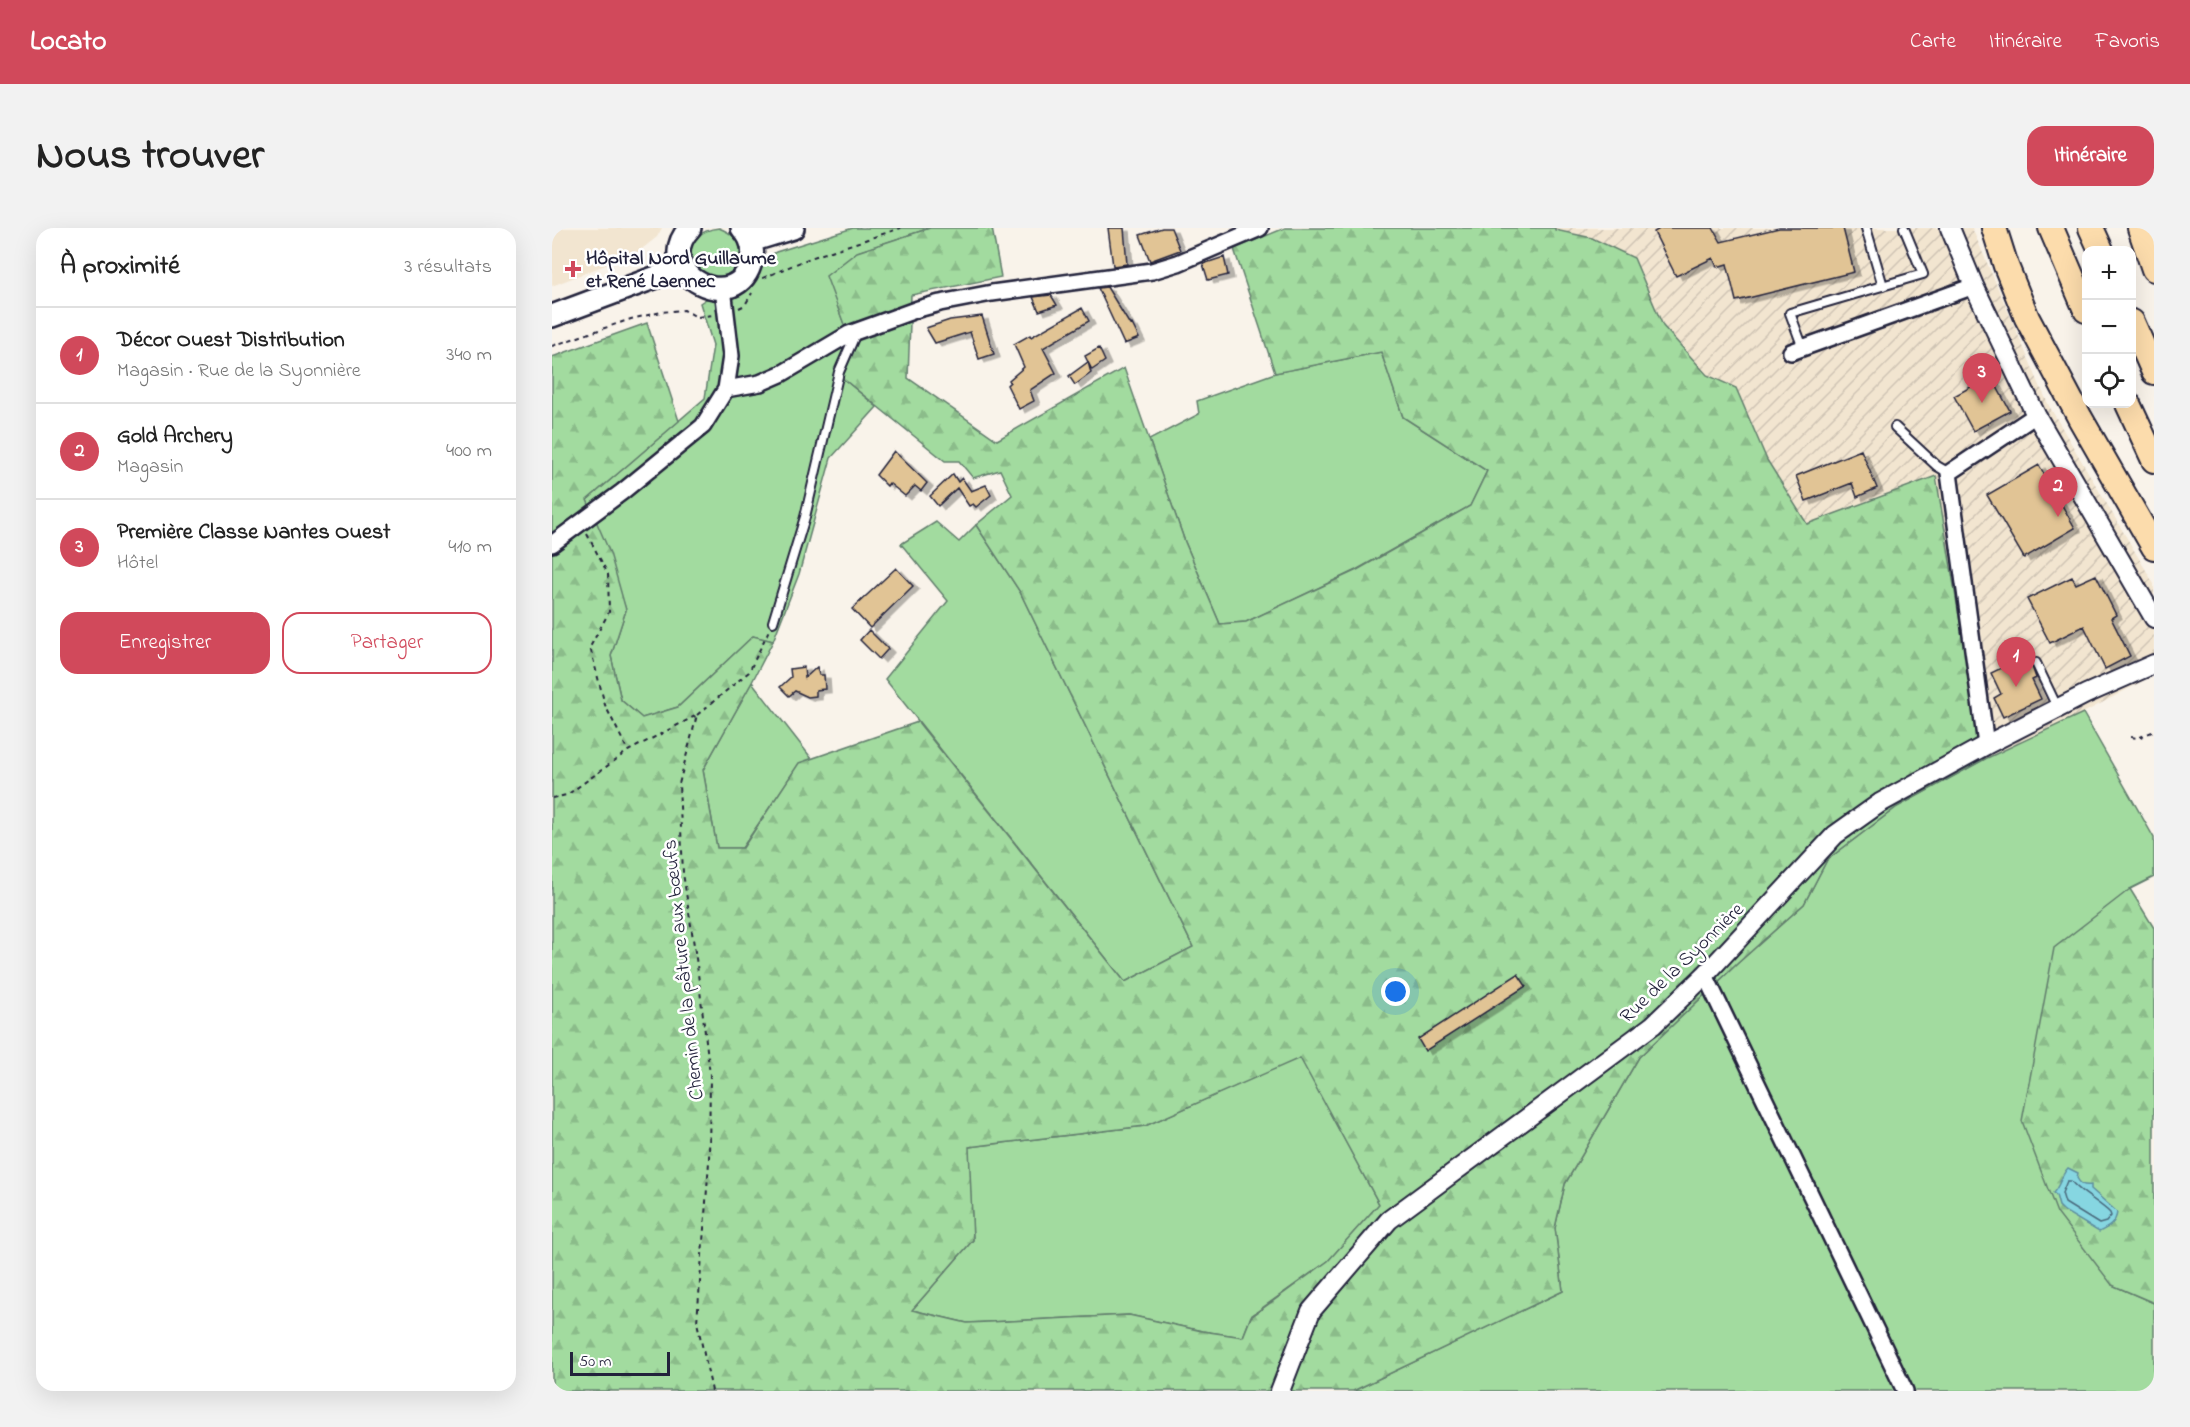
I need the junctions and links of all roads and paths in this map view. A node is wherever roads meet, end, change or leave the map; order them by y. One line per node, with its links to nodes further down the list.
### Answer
1 (690, 228): 14 (main road)
2 (793, 228): 12 (main road)
3 (901, 228): 16 (path)
4 (1260, 228): 25 (street)
5 (1866, 228): 17 (lane)
6 (1904, 228): 17 (lane)
7 (1950, 228): 18 (street)
8 (1994, 228): 37 (highway)
9 (2051, 228): 21 (highway)
10 (2091, 228): 13 (highway)
11 (2140, 228): 15 (highway)
12 (747, 235): 19 (main road)
13 (2099, 246)
14 (683, 267): 19 (main road); 23 (main road)
15 (2154, 269)
16 (759, 283)
17 (1883, 286): 27 (lane)
18 (1974, 286): 27 (street); 31 (street)
19 (723, 288): 22 (street)
20 (755, 288): 22 (path)
21 (2082, 301)
22 (725, 312): 26 (path); 29 (street)
23 (552, 316)
24 (2136, 330): 28 (highway)
25 (856, 331): 29 (street); 39 (lane)
26 (552, 346)
27 (1797, 350)
28 (2154, 372)
29 (726, 389): 35 (street)
30 (2130, 408): 33 (highway)
31 (2036, 415): 34 (street); 38 (street)
32 (1895, 427): 34 (lane)
33 (2154, 460)
34 (1949, 473): 46 (street)
35 (581, 523): 36 (street); 47 (path)
36 (552, 544)
37 (2154, 547)
38 (2154, 618)
39 (774, 622): 43 (path)
40 (2036, 663): 42 (lane)
41 (2154, 664): 42 (street, Rue de la Syonnière)
42 (2058, 708): 46 (street, Rue de la Syonnière)
43 (697, 715): 47 (path); 50 (path, Chemin de la pâture aux bœufs)
44 (2154, 731): 45 (path)
45 (2131, 737)
46 (1986, 745): 49 (street, Rue de la Syonnière)
47 (628, 751): 48 (path)
48 (552, 798)
49 (1705, 975): 51 (street, Rue de la Syonnière); 52 (street)
50 (712, 1391)
51 (1280, 1391)
52 (1905, 1391)

